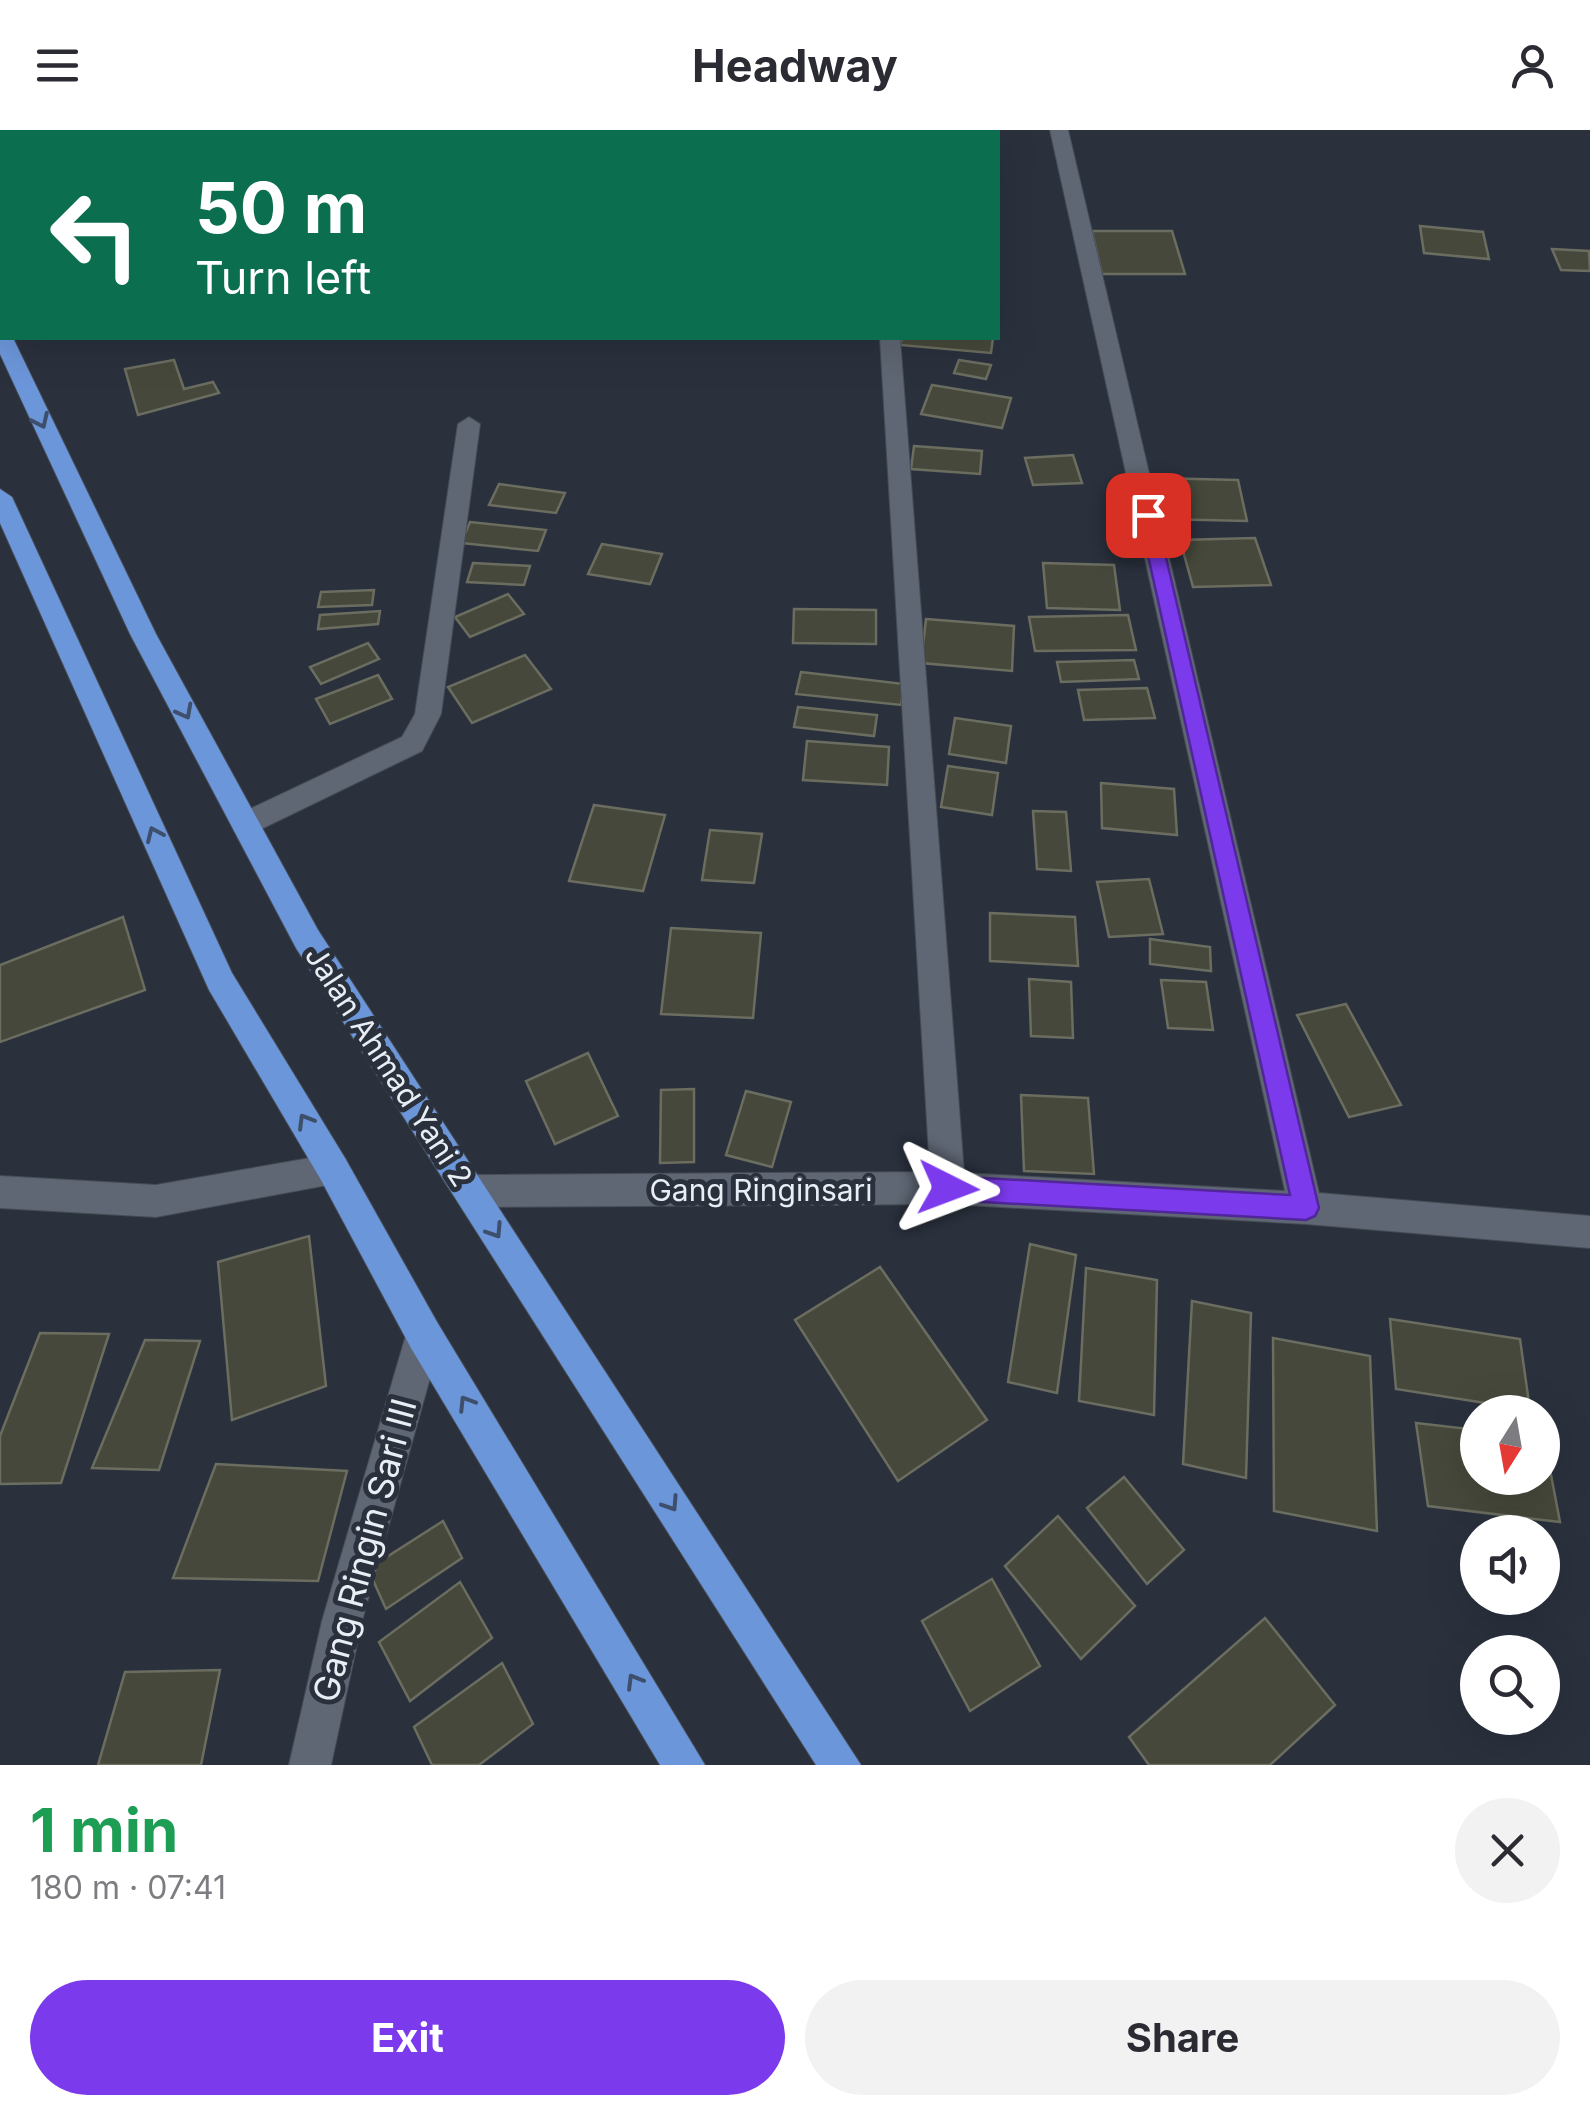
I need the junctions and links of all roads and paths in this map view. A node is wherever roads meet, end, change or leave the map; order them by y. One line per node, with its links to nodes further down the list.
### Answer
1 (1060, 130): 11 (street)
2 (4, 340): 6 (highway, Jalan Ahmad Yani 2, one-way to 6)
3 (890, 340): 8 (street)
4 (469, 424): 6 (street)
5 (0, 498): 7 (highway, one-way to 5)
6 (245, 824): 9 (highway, Jalan Ahmad Yani 2)
7 (334, 1169): 10 (street); 13 (highway)
8 (948, 1188): 9 (street, Gang Ringinsari); 11 (street, Gang Ringinsari)
9 (470, 1191): 16 (highway, Jalan Ahmad Yani 2, one-way to 16)
10 (0, 1192)
11 (1306, 1208): 12 (street, Gang Ringinsari)
12 (1590, 1232)
13 (424, 1335): 14 (street, Gang Ringin Sari III); 15 (highway, one-way to 13)
14 (310, 1765)
15 (684, 1765)
16 (840, 1765)

